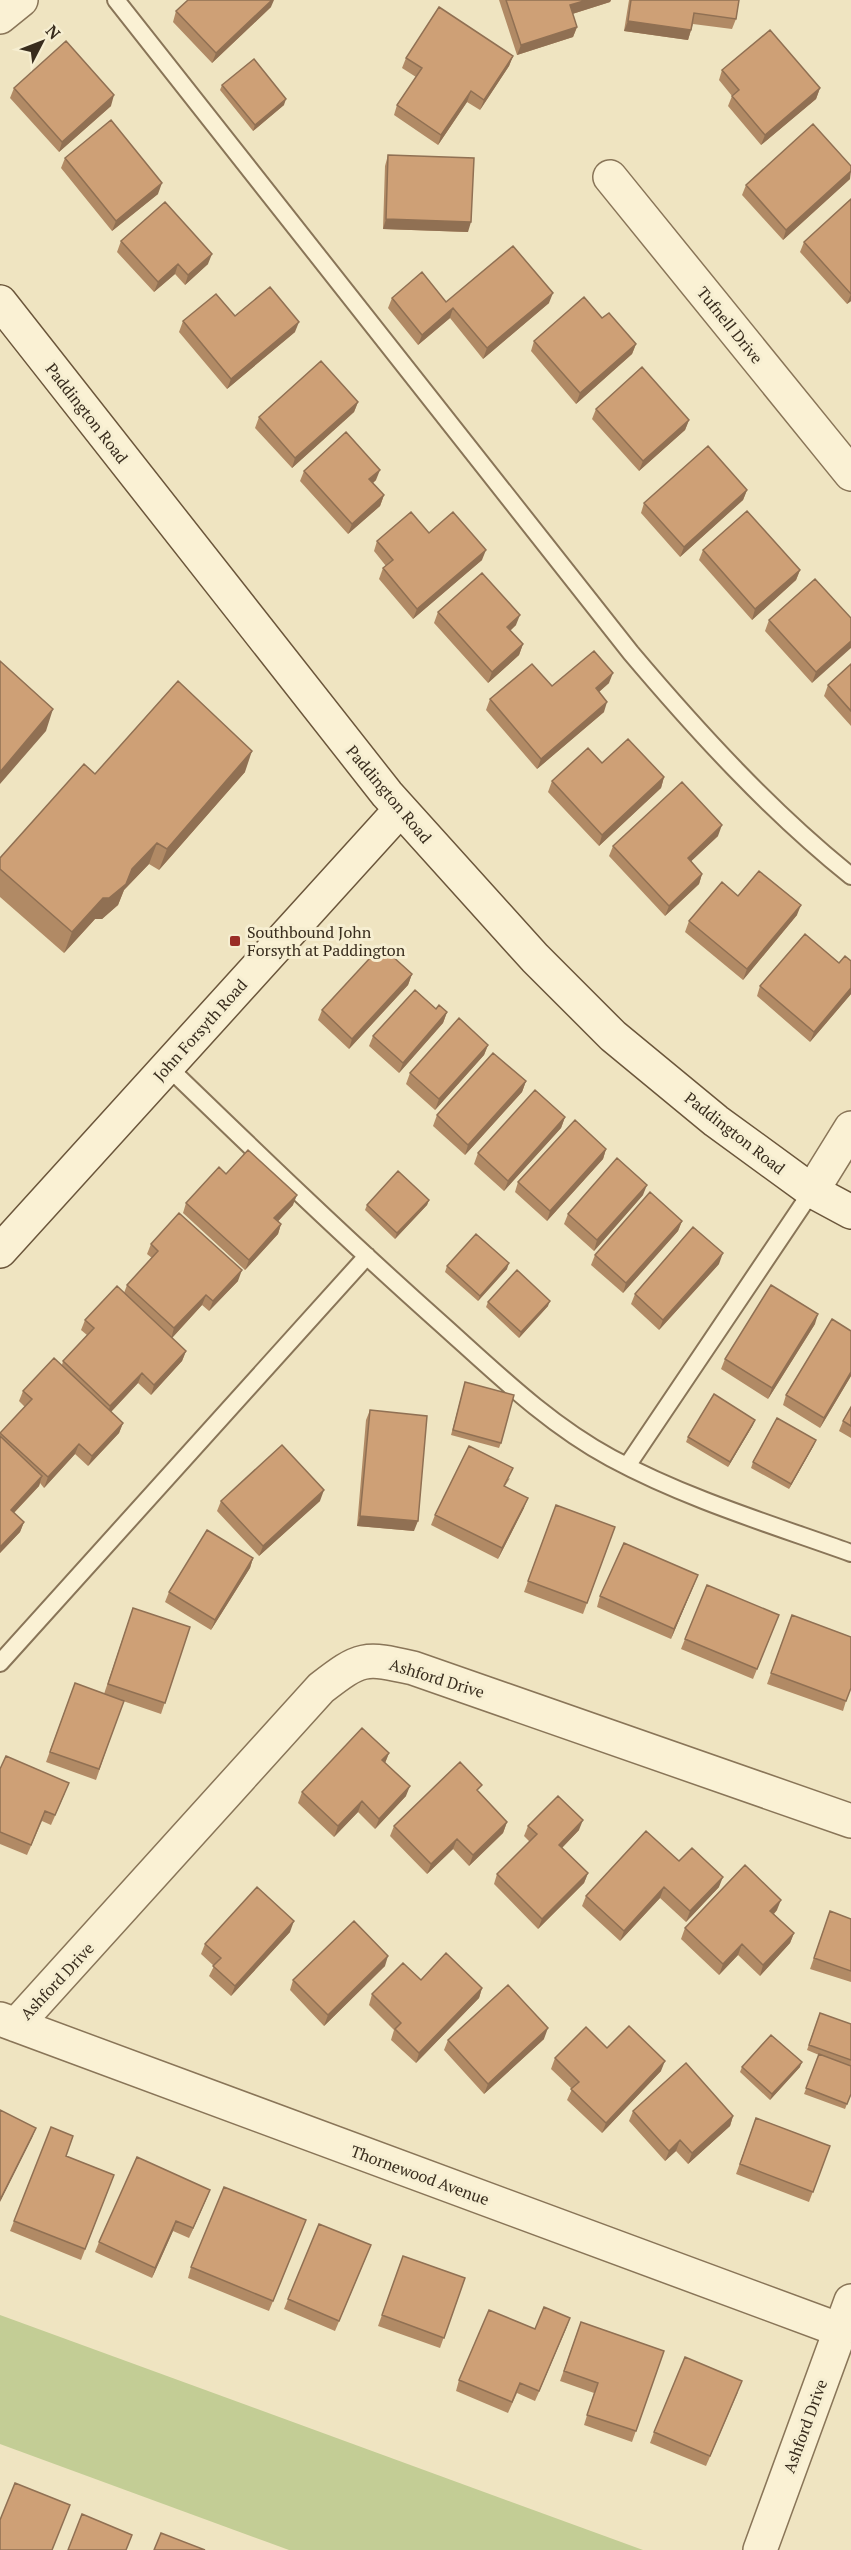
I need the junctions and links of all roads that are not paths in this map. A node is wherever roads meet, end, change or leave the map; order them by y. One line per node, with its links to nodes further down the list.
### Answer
1 (21, 0): 3 (street)
2 (116, 0): 8 (lane)
3 (0, 17)
4 (610, 177): 6 (street, Tufnell Drive)
5 (0, 302): 7 (street, Paddington Road)
6 (851, 474)
7 (400, 810): 9 (street, John Forsyth Road); 11 (street, Paddington Road)
8 (851, 876)
9 (167, 1066): 13 (street, John Forsyth Road); 14 (lane)
10 (851, 1128): 11 (street)
11 (812, 1191): 12 (street, Paddington Road); 15 (lane)
12 (851, 1212)
13 (0, 1251)
14 (367, 1256): 15 (lane); 17 (lane)
15 (627, 1466): 16 (lane)
16 (851, 1553)
17 (0, 1663)
18 (851, 1821): 19 (street, Ashford Drive)
19 (8, 2022): 20 (street, Thornewood Avenue)
20 (846, 2316): 21 (street, Ashford Drive)
21 (760, 2550)

